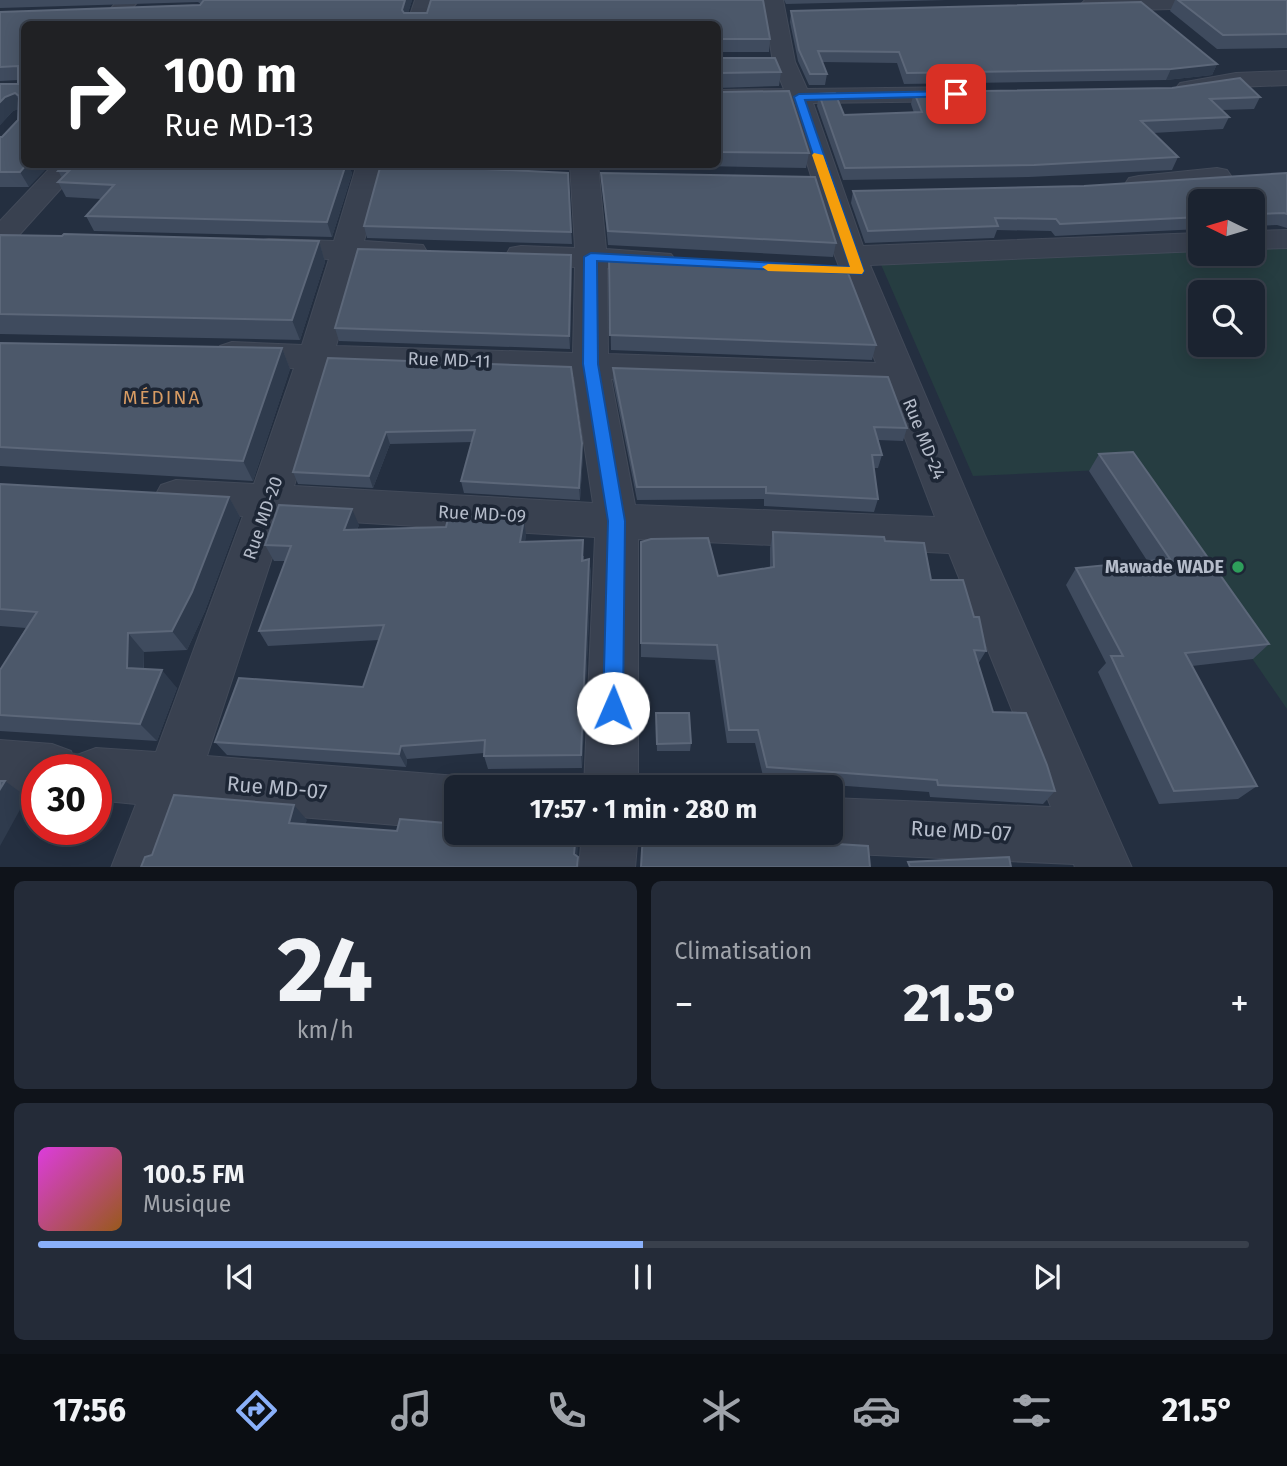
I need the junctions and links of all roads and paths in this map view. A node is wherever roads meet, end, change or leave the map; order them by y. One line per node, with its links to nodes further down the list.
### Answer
1 (425, 0): 8 (street)
2 (1287, 0): 3 (street)
3 (1141, 2): 4 (street); 9 (street)
4 (1073, 5)
5 (776, 6): 16 (street, Rue MD-24)
6 (125, 13): 7 (street)
7 (88, 14)
8 (419, 21)
9 (1164, 21)
10 (1216, 63): 12 (street)
11 (1287, 78): 12 (street)
12 (1236, 80): 13 (street)
13 (1166, 90)
14 (989, 94): 16 (street)
15 (721, 97): 16 (street)
16 (799, 97): 33 (street, Rue MD-24)
17 (66, 168): 22 (street)
18 (379, 168): 28 (street, Rue MD-20)
19 (584, 172): 31 (street)
20 (1217, 176): 21 (street)
21 (1116, 185)
22 (0, 239): 25 (street)
23 (1287, 239): 24 (street)
24 (1265, 240)
25 (42, 241)
26 (1188, 243): 33 (street)
27 (237, 247): 28 (street)
28 (349, 250): 29 (street); 35 (street, Rue MD-20)
29 (443, 253)
30 (497, 254): 31 (street)
31 (591, 257): 32 (street); 36 (street)
32 (685, 263)
33 (843, 266): 37 (street, Rue MD-24)
34 (193, 353): 35 (street, Rue MD-11)
35 (317, 355): 36 (street, Rue MD-11); 39 (street, Rue MD-20)
36 (590, 364): 37 (street, Rue MD-11); 40 (street)
37 (898, 376): 41 (street, Rue MD-24)
38 (134, 494): 39 (street, Rue MD-09)
39 (269, 502): 40 (street, Rue MD-09); 46 (street, Rue MD-20)
40 (617, 521): 41 (street, Rue MD-09); 45 (street)
41 (964, 536): 50 (street, Rue MD-24)
42 (0, 766): 43 (street)
43 (21, 768)
44 (112, 775): 46 (street, Rue MD-07)
45 (611, 775)
46 (173, 780): 47 (street, Rue MD-07); 51 (street, Rue MD-20)
47 (444, 802)
48 (843, 826): 50 (street, Rue MD-07)
49 (609, 845): 52 (street)
50 (1097, 852)
51 (139, 867)
52 (607, 867)

